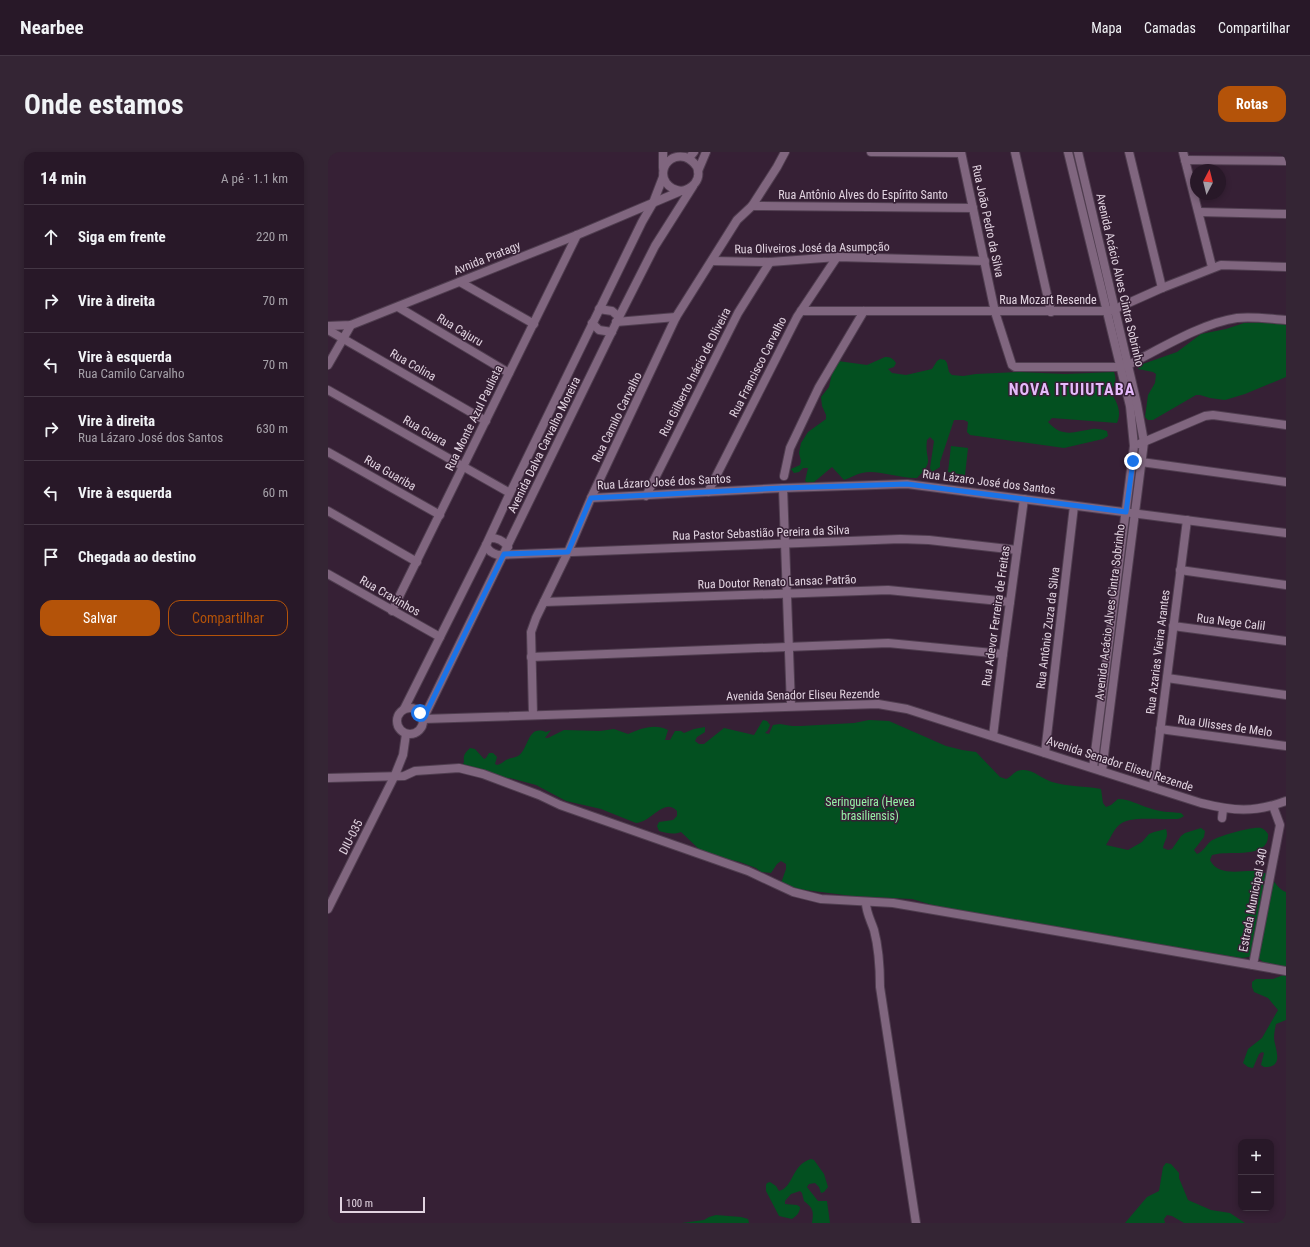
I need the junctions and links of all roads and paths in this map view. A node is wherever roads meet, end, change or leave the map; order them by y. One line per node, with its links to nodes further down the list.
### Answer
1 (663, 152): 14 (street)
2 (706, 152): 13 (street)
3 (786, 152): 18 (street, Rua Camilo Carvalho)
4 (871, 152): 9 (street)
5 (1015, 152): 39 (street)
6 (1068, 152): 35 (street, Avenida Acácio Alves Cintra Sobrinho)
7 (1078, 152): 35 (street, Avenida Acácio Alves Cintra Sobrinho)
8 (1129, 152): 32 (street)
9 (961, 153): 19 (street, Rua João Pedro da Silva)
10 (692, 155): 13 (street); 14 (street)
11 (1184, 156): 12 (street); 20 (street)
12 (1286, 162)
13 (698, 171): 15 (street)
14 (663, 173): 16 (street); 17 (street, Avenida Dalva Carvalho Moreira)
15 (693, 186): 16 (street); 41 (street, Avenida Dalva Carvalho Moreira)
16 (680, 191): 17 (street, Avnida Pratagy)
17 (653, 203): 21 (street, Avnida Pratagy); 23 (street, Avenida Dalva Carvalho Moreira)
18 (752, 206): 19 (street, Rua Antônio Alves do Espírito Santo); 26 (street, Rua Camilo Carvalho)
19 (973, 208): 28 (street, Rua João Pedro da Silva)
20 (1199, 212): 22 (street); 29 (street)
21 (628, 214): 23 (street); 24 (street, Avnida Pratagy)
22 (1286, 214)
23 (642, 222): 34 (street, Avenida Dalva Carvalho Moreira)
24 (577, 235): 31 (street, Avnida Pratagy); 44 (street, Rua Monte Azul Paulista)
25 (837, 257): 27 (street, Rua Oliveiros José da Asumpção); 28 (street, Rua Oliveiros José da Asumpção); 36 (street, Rua Francisco Carvalho)
26 (712, 261): 27 (street, Rua Oliveiros José da Asumpção); 40 (street, Rua Camilo Carvalho)
27 (770, 262): 66 (street, Rua Gilberto Inácio de Oliveira)
28 (985, 262): 38 (street, Rua João Pedro da Silva)
29 (1212, 267): 30 (street, Rua Mozart Resende); 32 (street, Rua Mozart Resende)
30 (1286, 267)
31 (460, 282): 33 (street, Avnida Pratagy); 44 (street)
32 (1162, 288): 35 (street, Rua Mozart Resende)
33 (398, 307): 45 (street, Avnida Pratagy); 52 (street, Rua Cajuru)
34 (599, 309): 41 (street); 43 (street, Avenida Dalva Carvalho Moreira)
35 (1111, 310): 39 (street, Rua Mozart Resende); 51 (street, Avenida Acácio Alves Cintra Sobrinho)
36 (801, 311): 37 (street, Rua Mozart Resende); 64 (street, Rua Francisco Carvalho)
37 (864, 311): 38 (street, Rua Mozart Resende); 61 (street)
38 (995, 312): 39 (street, Rua Mozart Resende); 51 (street, Rua João Pedro da Silva)
39 (1051, 312)
40 (676, 317): 41 (street); 67 (street, Rua Camilo Carvalho)
41 (618, 319): 48 (street, Avenida Dalva Carvalho Moreira)
42 (1286, 320): 51 (street)
43 (592, 323): 48 (street); 65 (street, Avenida Dalva Carvalho Moreira)
44 (534, 324): 52 (street, Rua Monte Azul Paulista)
45 (351, 325): 46 (street, Avnida Pratagy); 49 (street)
46 (328, 326)
47 (328, 330): 49 (street, Rua Colina)
48 (612, 332): 78 (street, Avenida Dalva Carvalho Moreira)
49 (343, 339): 50 (street); 54 (street, Rua Colina)
50 (328, 365)
51 (1124, 366): 56 (street, Avenida Acácio Alves Cintra Sobrinho); 57 (street, Avenida Acácio Alves Cintra Sobrinho)
52 (509, 373): 54 (street, Rua Monte Azul Paulista)
53 (328, 390): 60 (street, Rua Guara)
54 (486, 421): 60 (street, Rua Monte Azul Paulista)
55 (1286, 425): 56 (street)
56 (1144, 442): 57 (street); 59 (street, Avenida Acácio Alves Cintra Sobrinho)
57 (1134, 446): 71 (street, Avenida Acácio Alves Cintra Sobrinho)
58 (328, 452): 72 (street, Rua Guariba)
59 (1141, 462): 62 (street); 71 (street, Avenida Acácio Alves Cintra Sobrinho)
60 (463, 467): 65 (street, Rua Guara); 72 (street, Rua Monte Azul Paulista)
61 (784, 476)
62 (1286, 482)
63 (783, 488): 64 (street, Rua Lázaro José dos Santos); 68 (street, Rua Lázaro José dos Santos); 76 (street)
64 (708, 492): 66 (street, Rua Lázaro José dos Santos)
65 (510, 493): 75 (street, Avenida Dalva Carvalho Moreira)
66 (646, 496): 67 (street, Rua Lázaro José dos Santos)
67 (591, 498): 79 (street, Rua Camilo Carvalho)
68 (1024, 499): 69 (street, Rua Lázaro José dos Santos); 77 (street, Rua Adevor Ferreira de Freitas)
69 (1074, 506): 71 (street, Rua Lázaro José dos Santos); 104 (street, Rua Antônio Zuza da Silva)
70 (328, 511): 80 (street)
71 (1131, 513): 73 (street, Rua Lázaro José dos Santos); 105 (street, Avenida Acácio Alves Cintra Sobrinho); 106 (street, Avenida Acácio Alves Cintra Sobrinho)
72 (440, 516): 80 (street, Rua Monte Azul Paulista)
73 (1187, 520): 74 (street, Rua Lázaro José dos Santos); 81 (street, Rua Azarias Vieira Arantes)
74 (1286, 533)
75 (488, 541): 78 (street); 78 (street); 89 (street, Avenida Dalva Carvalho Moreira)
76 (785, 544): 77 (street, Rua Pastor Sebastião Pereira da Silva); 79 (street, Rua Pastor Sebastião Pereira da Silva); 84 (street)
77 (1017, 550): 86 (street, Rua Adevor Ferreira de Freitas)
78 (506, 551): 79 (street, Rua Pastor Sebastião Pereira da Silva); 99 (street, Avenida Dalva Carvalho Moreira)
79 (568, 552): 85 (street, Rua Camilo Carvalho)
80 (417, 562): 87 (street, Rua Monte Azul Paulista)
81 (1180, 570): 83 (street); 88 (street, Rua Azarias Vieira Arantes)
82 (328, 574): 87 (street, Rua Cravinhos)
83 (1286, 584)
84 (787, 593): 85 (street, Rua Doutor Renato Lansac Patrão); 86 (street, Rua Doutor Renato Lansac Patrão); 91 (street)
85 (544, 602): 93 (street, Rua Camilo Carvalho)
86 (1010, 602): 92 (street, Rua Adevor Ferreira de Freitas)
87 (392, 611): 89 (street, Rua Cravinhos)
88 (1173, 626): 90 (street, Rua Nege Calil); 94 (street, Rua Azarias Vieira Arantes)
89 (440, 637): 97 (street, Avenida Dalva Carvalho Moreira)
90 (1286, 641)
91 (788, 647): 92 (street); 93 (street); 96 (street)
92 (1003, 654): 102 (street, Rua Adevor Ferreira de Freitas)
93 (531, 657): 98 (street, Rua Camilo Carvalho)
94 (1166, 678): 95 (street); 100 (street, Rua Azarias Vieira Arantes)
95 (1286, 694)
96 (791, 706): 98 (street, Avenida Senador Eliseu Rezende); 102 (street, Avenida Senador Eliseu Rezende)
97 (404, 709): 99 (street); 101 (street, Avenida Dalva Carvalho Moreira)
98 (533, 715): 99 (street, Avenida Senador Eliseu Rezende)
99 (423, 719): 101 (street, Avenida Dalva Carvalho Moreira)
100 (1160, 729): 103 (street, Rua Ulisses de Melo); 109 (street, Rua Azarias Vieira Arantes)
101 (406, 734): 107 (street)
102 (994, 736): 104 (street, Avenida Senador Eliseu Rezende)
103 (1286, 746)
104 (1045, 753): 105 (street, Avenida Senador Eliseu Rezende)
105 (1094, 768): 106 (street, Avenida Senador Eliseu Rezende)
106 (1102, 771): 109 (street, Avenida Senador Eliseu Rezende)
107 (395, 775): 108 (street); 114 (street); 115 (street, DIU-035)
108 (328, 778)
109 (1153, 787): 112 (street, Avenida Senador Eliseu Rezende)
110 (1286, 801): 111 (street, Avenida Senador Eliseu Rezende)
111 (1273, 806): 112 (street, Avenida Senador Eliseu Rezende); 116 (street, Estrada Municipal 340)
112 (1223, 809): 113 (street)
113 (1222, 818)
114 (866, 903): 116 (street); 118 (street)
115 (328, 909)
116 (1253, 966): 117 (street, Estrada Municipal 340)
117 (1286, 970)
118 (916, 1223)

